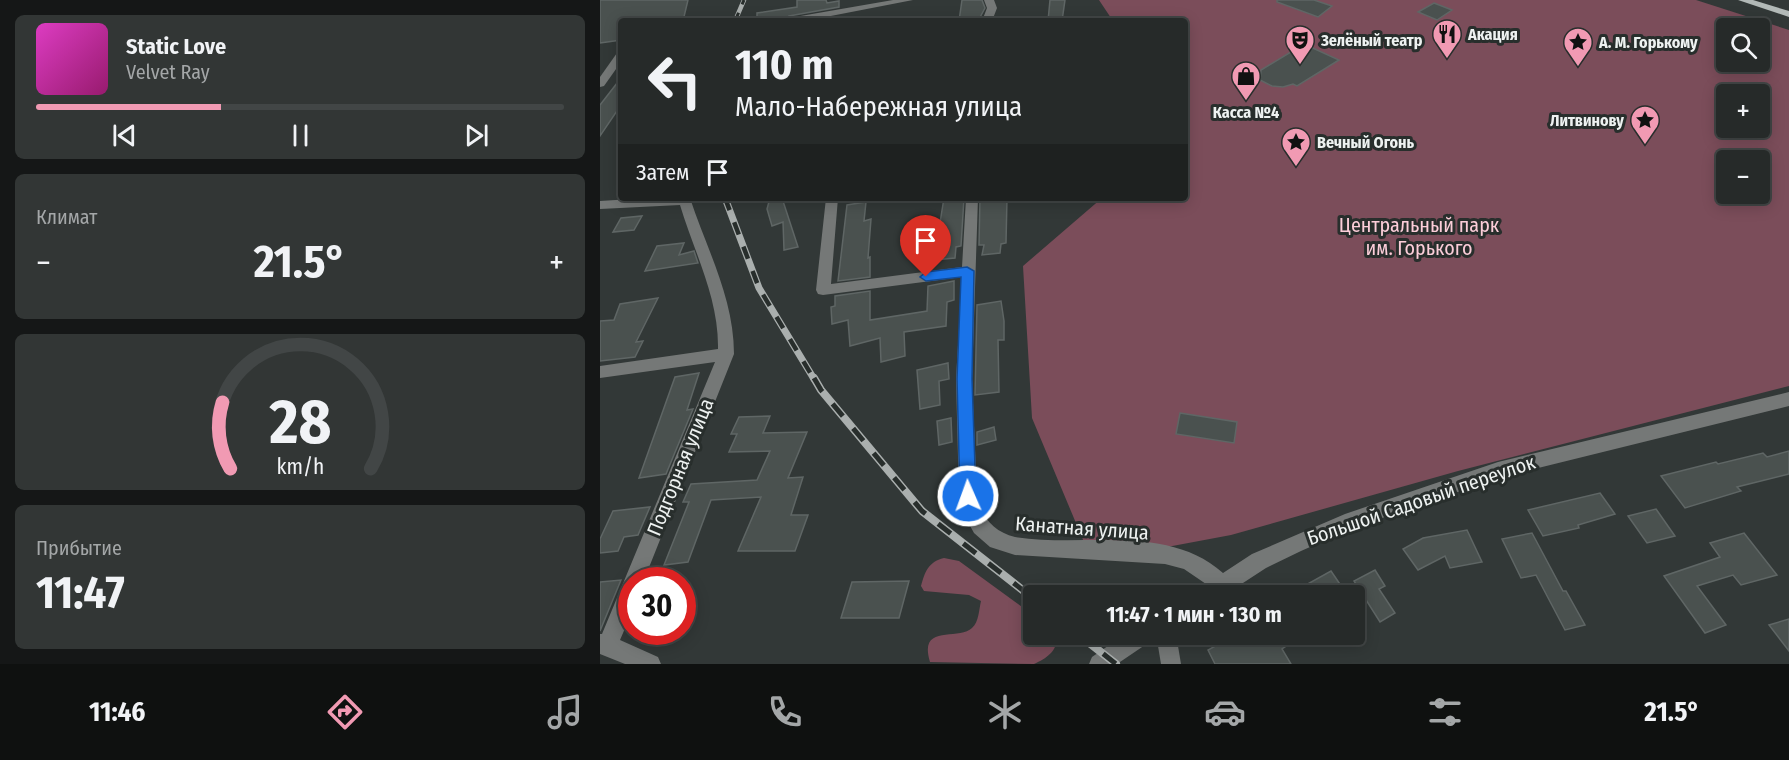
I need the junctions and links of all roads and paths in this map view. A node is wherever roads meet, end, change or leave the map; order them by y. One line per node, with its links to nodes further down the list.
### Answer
1 (851, 0): 6 (street)
2 (908, 0): 6 (street)
3 (989, 0): 8 (street)
4 (1743, 0): 5 (main road)
5 (1789, 14)
6 (850, 16): 7 (street)
7 (826, 18)
8 (988, 18)
9 (618, 60): 10 (street)
10 (600, 84)
11 (657, 201): 15 (street)
12 (686, 201): 17 (street)
13 (832, 201): 16 (street)
14 (972, 201): 16 (street, Канатная улица)
15 (600, 205)
16 (967, 271): 21 (street, Канатная улица)
17 (726, 354): 18 (street); 20 (street, Подгорная улица)
18 (600, 372)
19 (1789, 399): 21 (street, Большой Садовый переулок)
20 (639, 567)
21 (1221, 585)
22 (618, 615): 23 (street)
23 (604, 644): 26 (street)
24 (1128, 645): 27 (street)
25 (1168, 645): 28 (street)
26 (642, 663)
27 (1099, 664)
28 (1172, 664)

